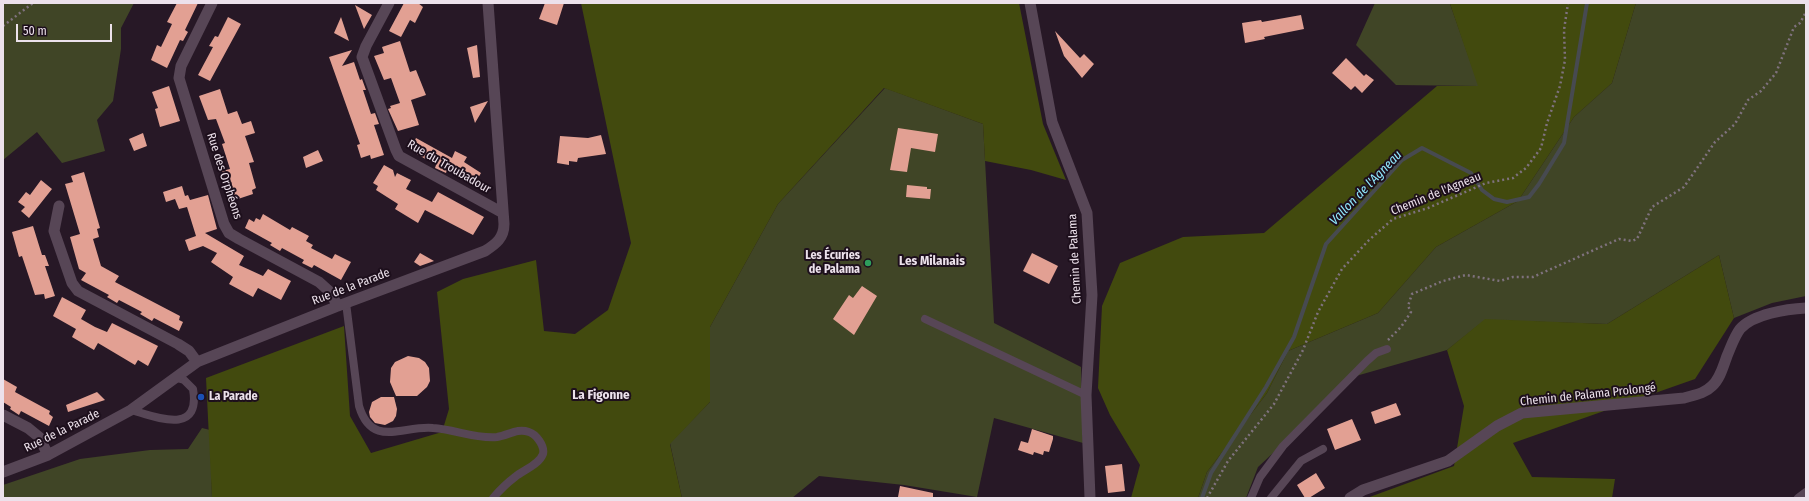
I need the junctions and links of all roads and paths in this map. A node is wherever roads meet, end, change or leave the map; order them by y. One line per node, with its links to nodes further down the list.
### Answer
1 (32, 3): 8 (path)
2 (212, 3): 11 (street, Rue des Orphéons)
3 (389, 3): 10 (street, Rue du Troubadour)
4 (488, 3): 10 (street, Rue de la Parade)
5 (1030, 3): 18 (street, Chemin de Palama)
6 (1568, 3): 27 (path, Chemin de l'Agneau)
7 (1806, 12): 15 (path)
8 (3, 26)
9 (59, 206): 16 (street)
10 (503, 212): 11 (street, Rue de la Parade)
11 (342, 304): 16 (street, Rue de la Parade); 25 (lane)
12 (1806, 308): 30 (street, Chemin de Palama Prolongé)
13 (925, 319): 18 (lane)
14 (1387, 349): 15 (lane)
15 (1376, 353): 28 (lane)
16 (197, 362): 17 (street, Rue de la Parade)
17 (177, 378): 19 (street, Rue de la Parade); 19 (lane)
18 (1086, 395): 26 (street, Chemin de Palama)
19 (131, 410): 22 (street, Rue de la Parade)
20 (3, 415): 22 (street)
21 (1324, 449): 29 (lane)
22 (48, 455): 23 (street, Rue de la Parade)
23 (3, 472)
24 (1806, 492): 31 (lane)
25 (493, 498)
26 (1090, 498)
27 (1206, 498)
28 (1251, 498)
29 (1271, 498)
30 (1350, 498)
31 (1798, 498)

